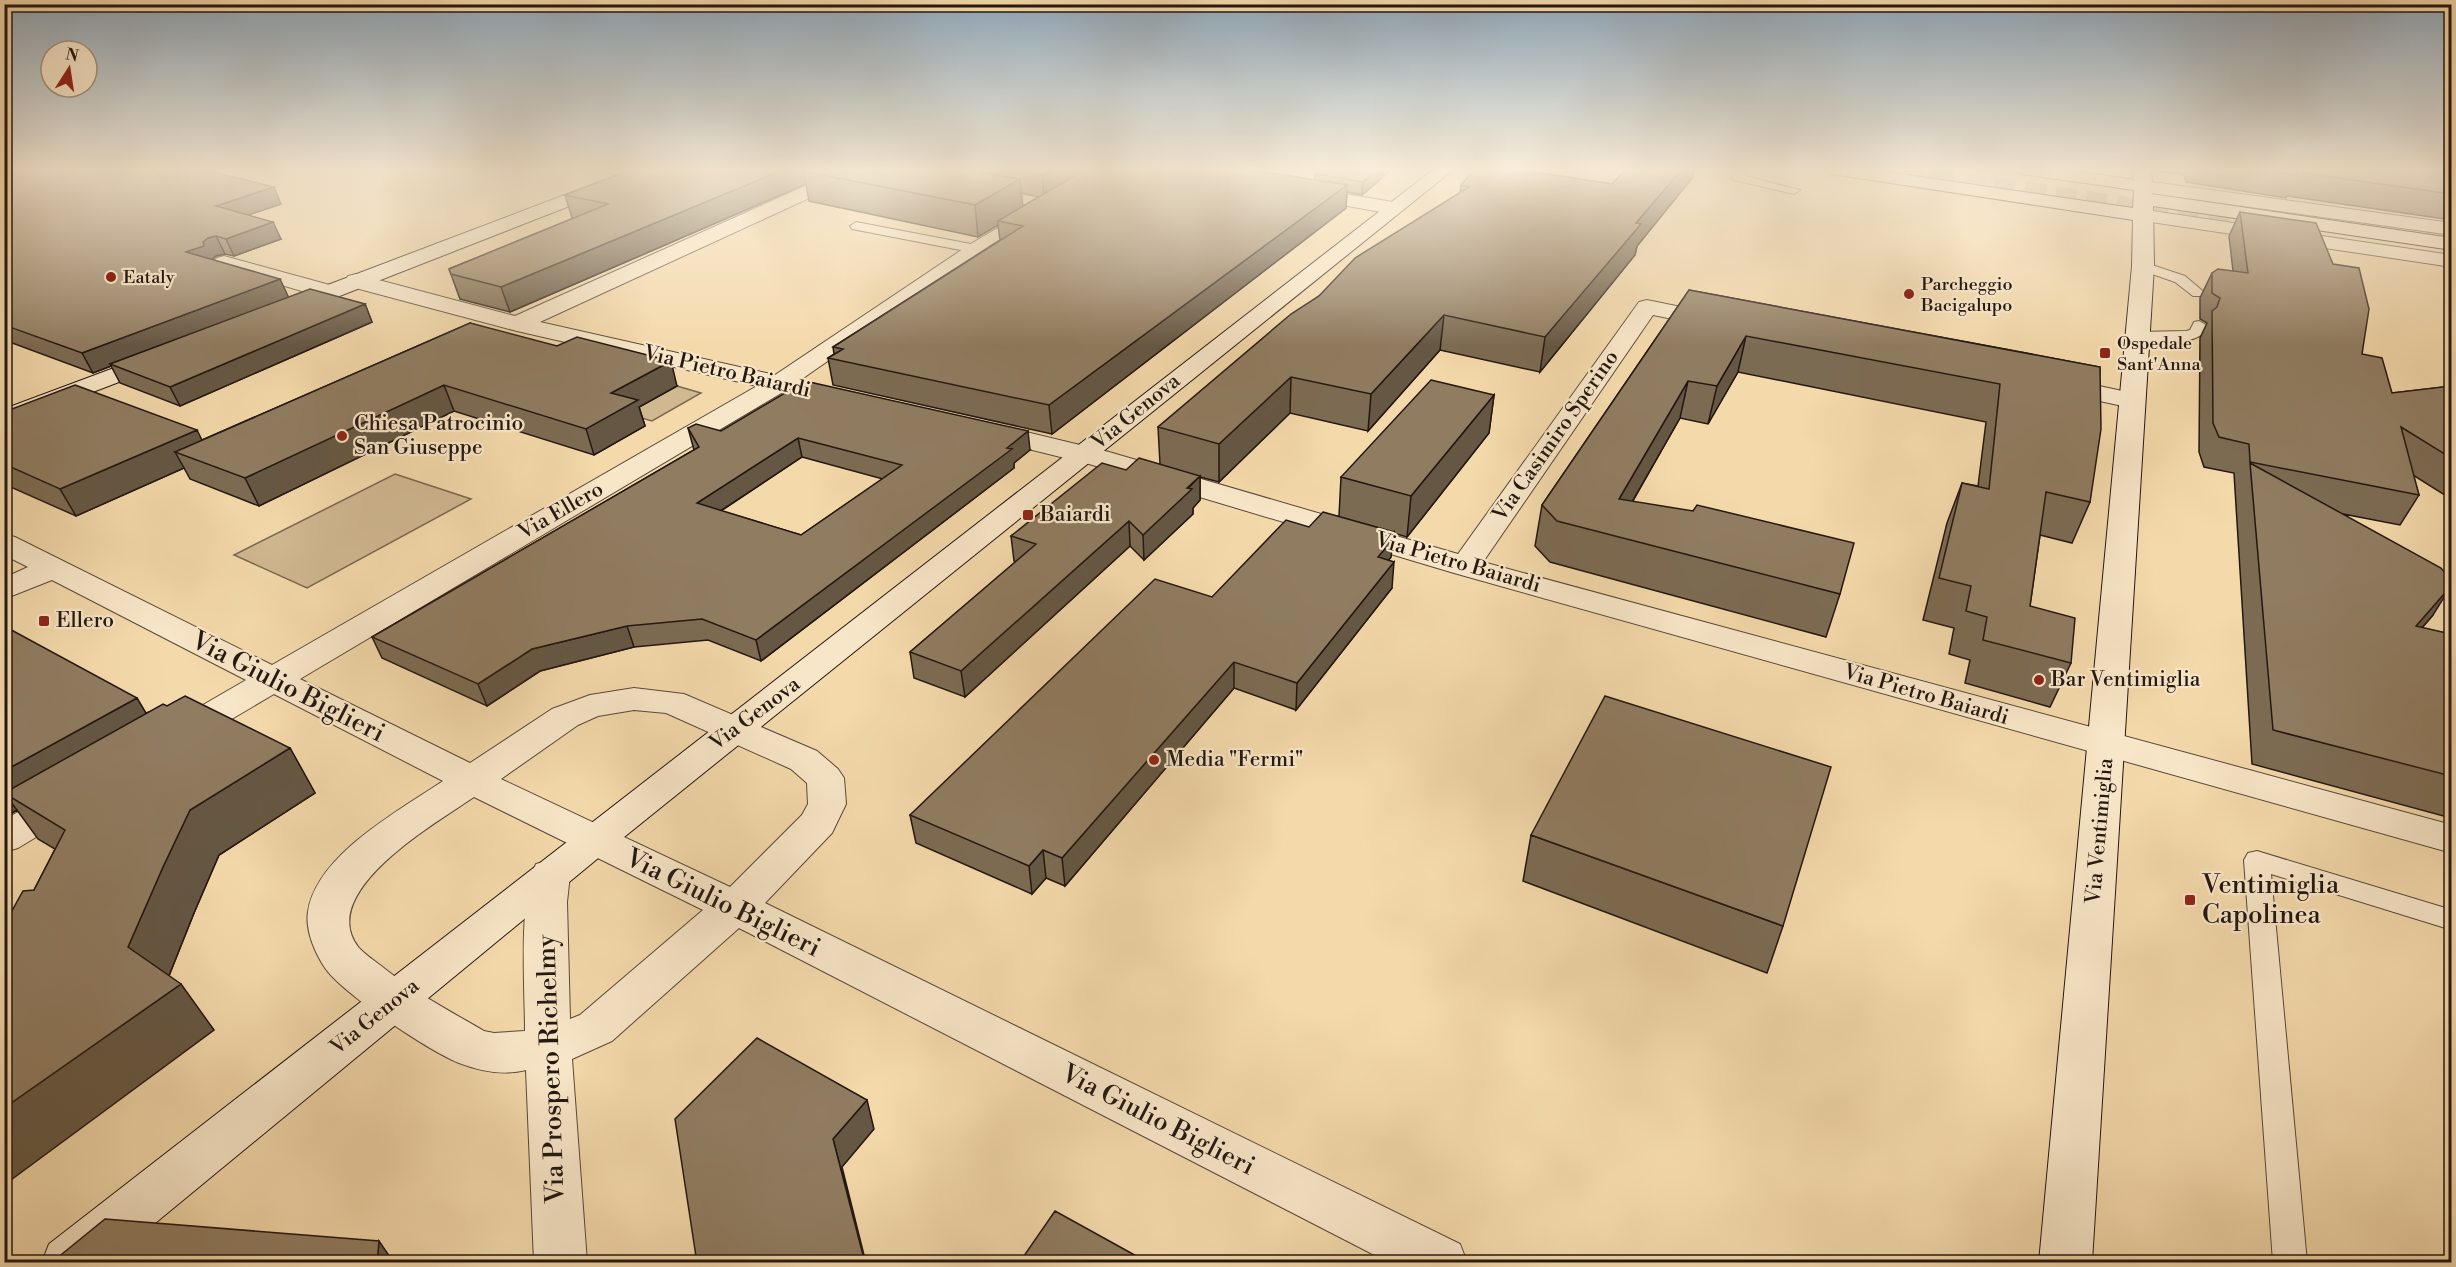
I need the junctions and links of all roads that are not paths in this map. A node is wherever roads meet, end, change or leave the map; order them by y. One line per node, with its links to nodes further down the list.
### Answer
1 (493, 228): 14 (street)
2 (730, 228): 18 (street)
3 (867, 228): 10 (lane)
4 (1003, 228): 10 (street, Via Ellero)
5 (1368, 228): 29 (street, Via Genova)
6 (2143, 228): 13 (street, Via Ventimiglia)
7 (2304, 228): 11 (street)
8 (2357, 228): 9 (street)
9 (2451, 244)
10 (976, 249): 24 (street, Via Ellero)
11 (2451, 261)
12 (224, 262): 15 (street)
13 (2144, 266): 16 (lane); 21 (street, Via Ventimiglia)
14 (356, 281): 15 (street); 18 (street, Via Pietro Baiardi)
15 (329, 292): 17 (street)
16 (2198, 293)
17 (264, 317)
18 (517, 324): 24 (street, Via Pietro Baiardi)
19 (1738, 325): 31 (street, Via Casimiro Sperino)
20 (2199, 325): 21 (lane)
21 (2138, 336): 25 (street, Via Ventimiglia)
22 (178, 351): 27 (street)
23 (2037, 382): 25 (street)
24 (778, 384): 26 (street, Via Pietro Baiardi); 34 (street, Via Ellero)
25 (2132, 400): 36 (street, Via Ventimiglia)
26 (859, 402)
27 (4, 418)
28 (965, 425): 29 (street, Via Pietro Baiardi)
29 (1084, 454): 31 (street, Via Pietro Baiardi); 35 (street, Via Genova)
30 (4, 543): 32 (street, Via Giulio Biglieri)
31 (1465, 566): 36 (street, Via Pietro Baiardi)
32 (53, 568): 33 (street); 34 (street, Via Giulio Biglieri)
33 (4, 590)
34 (273, 679): 37 (street, Via Ellero); 38 (street, Via Giulio Biglieri)
35 (734, 729): 38 (street); 42 (street, Via Genova); 44 (street)
36 (2108, 745): 41 (street, Via Pietro Baiardi); 51 (street, Via Ventimiglia)
37 (154, 749)
38 (471, 780): 42 (street, Via Giulio Biglieri); 46 (street)
39 (94, 785): 40 (street)
40 (4, 838)
41 (2451, 839)
42 (594, 840): 43 (street, Via Genova); 44 (street, Via Giulio Biglieri)
43 (550, 875): 46 (street, Via Genova); 47 (street, Via Prospero Richelmy)
44 (735, 907): 47 (street); 50 (street, Via Giulio Biglieri)
45 (2451, 920): 52 (lane)
46 (393, 1001): 47 (street); 48 (street, Via Genova)
47 (548, 1047): 49 (street, Via Prospero Richelmy)
48 (68, 1263)
49 (560, 1263)
50 (1442, 1263)
51 (2066, 1263)
52 (2290, 1263)

